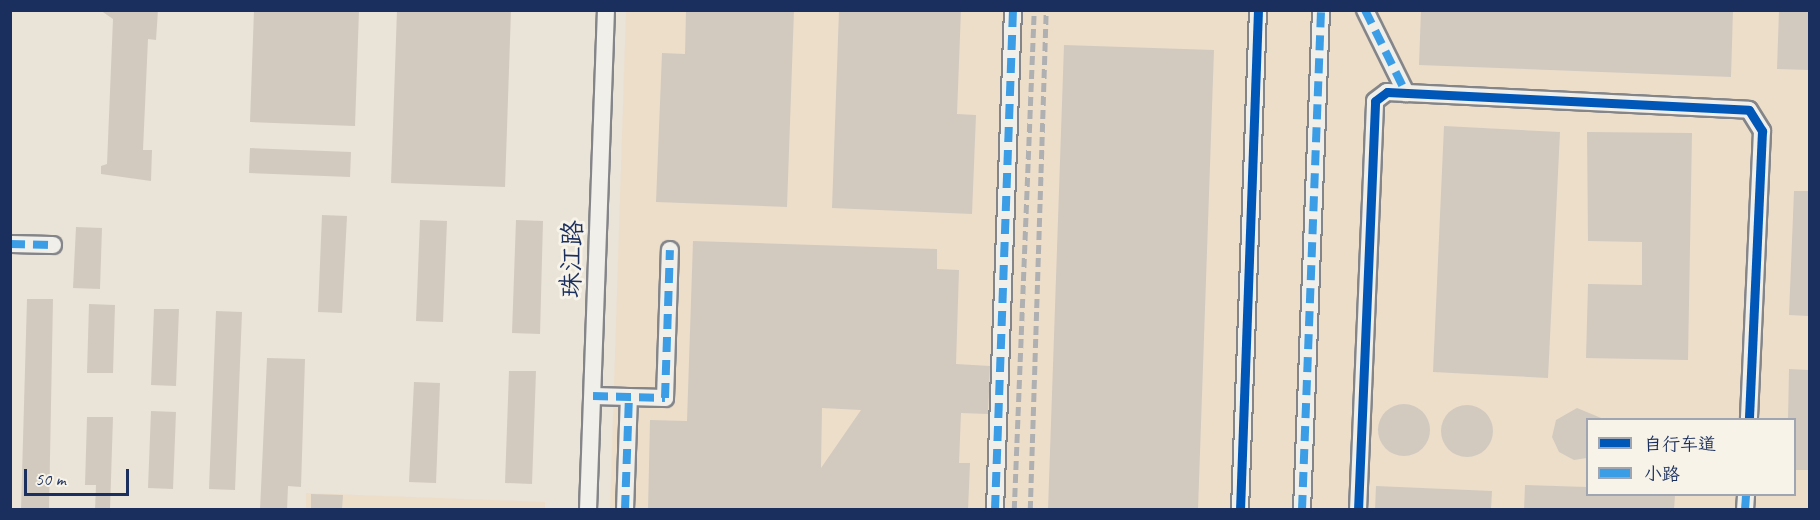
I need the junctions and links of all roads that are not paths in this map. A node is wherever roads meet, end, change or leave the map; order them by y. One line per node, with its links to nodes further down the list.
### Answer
1 (606, 10): 10 (street, 珠江路)
2 (1013, 10): 15 (street)
3 (1258, 10): 16 (street)
4 (1321, 10): 17 (street)
5 (1365, 10): 6 (street)
6 (1406, 93): 12 (street); 18 (street)
7 (10, 244): 8 (street)
8 (53, 245)
9 (670, 250): 11 (street)
10 (593, 396): 11 (street); 13 (street, 珠江路)
11 (629, 398): 14 (street)
12 (1749, 418)
13 (588, 510)
14 (626, 510)
15 (995, 510)
16 (1240, 510)
17 (1302, 510)
18 (1358, 510)

